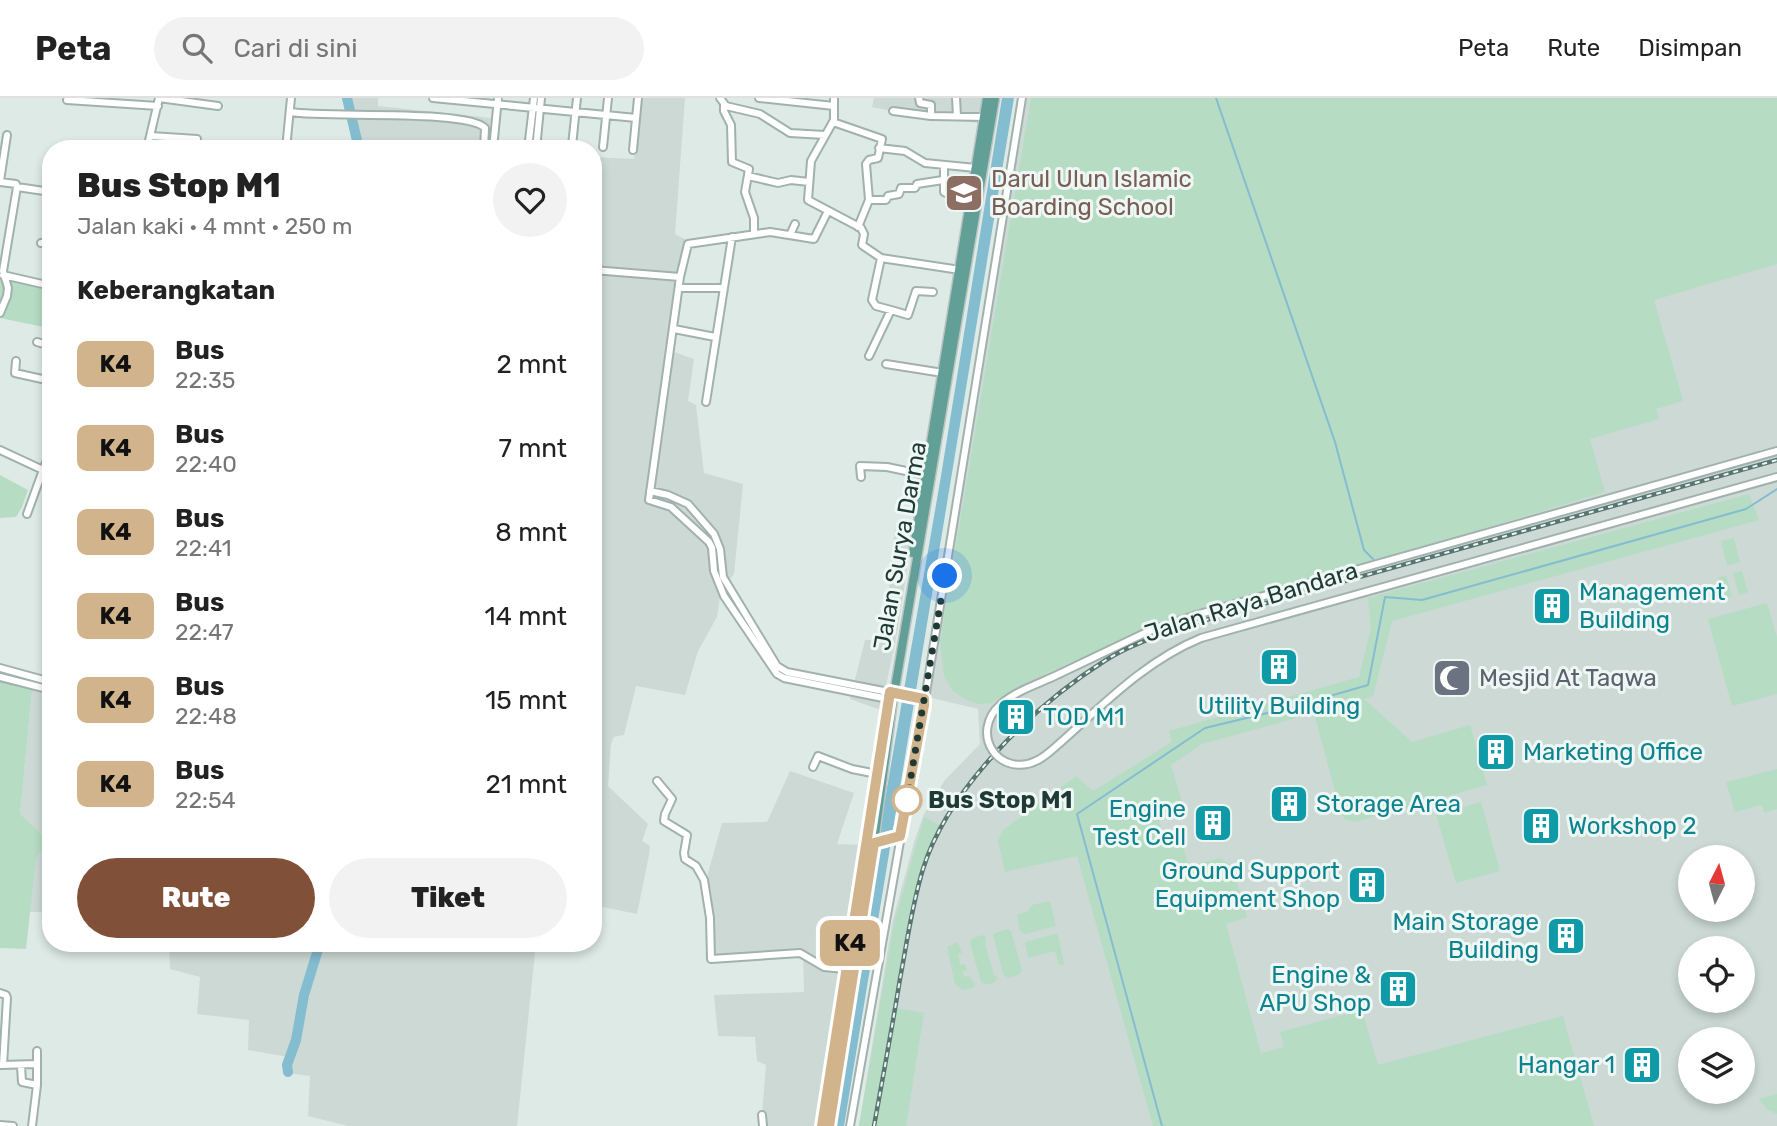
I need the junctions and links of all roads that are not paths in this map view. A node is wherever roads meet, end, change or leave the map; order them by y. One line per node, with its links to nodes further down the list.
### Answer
1 (291, 98): 23 (street)
2 (436, 98): 14 (street)
3 (534, 98): 21 (street)
4 (541, 98): 21 (street)
5 (577, 98): 24 (street)
6 (608, 98): 26 (street)
7 (638, 98): 30 (street)
8 (759, 98): 19 (street); 25 (street)
9 (919, 98): 27 (street)
10 (956, 98): 28 (street)
11 (987, 98): 29 (main road, Jalan Surya Darma)
12 (995, 98): 29 (main road, Jalan Surya Darma)
13 (1022, 98): 97 (street)
14 (467, 99): 17 (street)
15 (67, 100): 18 (street)
16 (720, 100): 25 (street); 48 (street)
17 (497, 101): 21 (street); 39 (street)
18 (158, 102): 20 (street); 34 (street)
19 (834, 102): 31 (street)
20 (218, 106)
21 (537, 109): 24 (street); 40 (street); 41 (street)
22 (893, 111): 27 (street)
23 (291, 112): 37 (street); 38 (street)
24 (575, 113): 26 (street); 42 (street)
25 (760, 114): 33 (street)
26 (607, 116): 30 (street); 43 (street)
27 (931, 116): 28 (street)
28 (957, 116): 29 (street)
29 (988, 117): 47 (main road, Jalan Surya Darma); 96 (main road, Jalan Surya Darma)
30 (636, 118): 45 (street)
31 (834, 122): 33 (street); 44 (street)
32 (7, 135): 50 (street)
33 (825, 135): 51 (street)
34 (151, 136): 35 (street); 36 (street)
35 (197, 139)
36 (150, 140)
37 (287, 140)
38 (484, 140)
39 (494, 140)
40 (530, 140)
41 (536, 140)
42 (573, 140)
43 (603, 147)
44 (879, 148): 46 (street); 55 (street)
45 (633, 150)
46 (944, 166): 47 (street); 49 (street)
47 (976, 168): 54 (main road, Jalan Surya Darma)
48 (748, 176): 51 (street); 59 (street)
49 (943, 180): 54 (street); 55 (street)
50 (0, 181): 52 (street)
51 (809, 182): 56 (street)
52 (17, 187): 53 (street); 65 (street)
53 (42, 191)
54 (972, 199): 63 (main road, Jalan Surya Darma)
55 (869, 200): 58 (street)
56 (828, 211): 58 (street); 60 (street)
57 (795, 224): 60 (street)
58 (858, 227): 62 (street)
59 (754, 233): 60 (street); 61 (street)
60 (790, 235)
61 (733, 237): 66 (street); 69 (street)
62 (881, 258): 63 (street); 71 (street)
63 (960, 270): 80 (main road, Jalan Surya Darma)
64 (602, 271): 66 (street)
65 (3, 275): 67 (street); 72 (street)
66 (680, 277): 68 (street)
67 (42, 284)
68 (679, 288): 69 (street); 73 (street)
69 (723, 288): 74 (street)
70 (933, 292): 71 (street)
71 (891, 310): 77 (street)
72 (0, 313)
73 (674, 329): 74 (street); 90 (street)
74 (715, 337): 82 (street)
75 (37, 342): 76 (street)
76 (42, 343)
77 (869, 356)
78 (16, 361): 81 (street)
79 (886, 364): 80 (street)
80 (943, 373): 86 (main road, Jalan Surya Darma)
81 (42, 380)
82 (706, 402)
83 (0, 450): 85 (street)
84 (1777, 451): 89 (street, Jalan Raya Bandara, bridge)
85 (42, 467)
86 (925, 475): 88 (street); 96 (main road, Jalan Surya Darma)
87 (42, 476): 91 (street)
88 (861, 477)
89 (1777, 477)
90 (650, 491): 96 (street); 96 (street)
91 (27, 514)
92 (0, 668): 94 (street)
93 (0, 677): 95 (street)
94 (42, 680)
95 (42, 688)
96 (894, 695): 97 (street); 99 (main road, Jalan Surya Darma); 102 (main road, Jalan Surya Darma)
97 (921, 698): 101 (street)
98 (813, 767): 99 (street)
99 (877, 774): 103 (main road, Jalan Surya Darma)
100 (657, 781): 103 (street)
101 (897, 837): 102 (street); 117 (street)
102 (875, 843): 116 (main road, Jalan Surya Darma)
103 (845, 969): 115 (main road, Jalan Surya Darma)
104 (0, 993): 106 (street)
105 (37, 1051): 107 (street)
106 (1, 1065): 108 (street)
107 (37, 1065): 108 (street); 109 (street)
108 (21, 1066): 109 (street)
109 (37, 1085): 113 (street)
110 (762, 1115): 114 (street)
111 (0, 1125): 112 (street)
112 (13, 1126)
113 (32, 1126)
114 (763, 1126)
115 (822, 1126)
116 (829, 1126)
117 (850, 1126)

